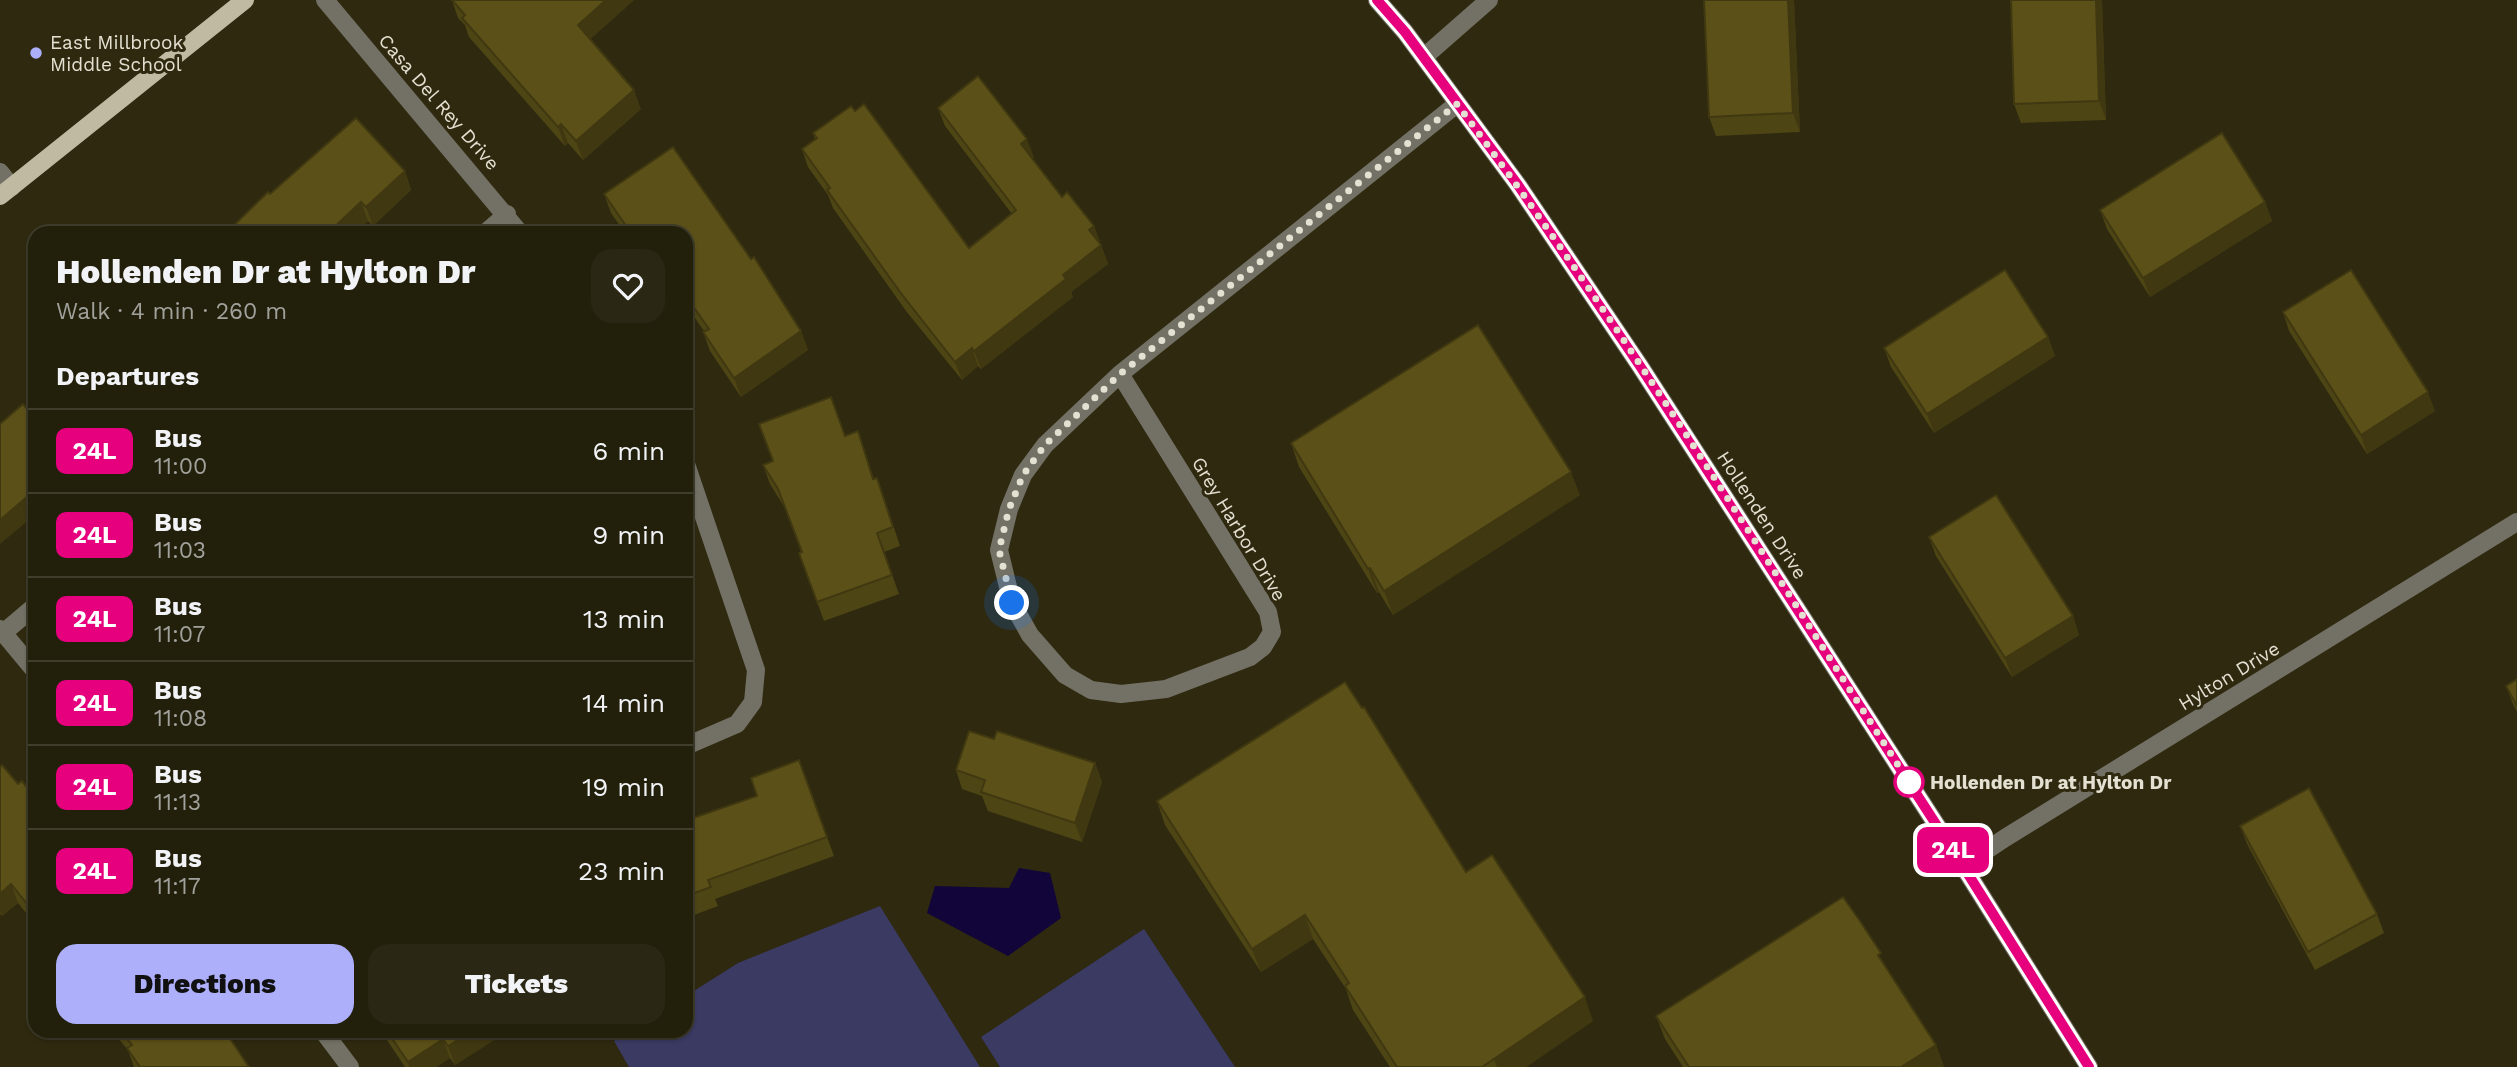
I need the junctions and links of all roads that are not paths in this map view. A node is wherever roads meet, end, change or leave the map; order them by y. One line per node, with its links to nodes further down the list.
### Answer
1 (245, 0): 8 (main road)
2 (326, 0): 9 (street, Casa Del Rey Drive)
3 (1377, 0): 5 (street, Hollenden Drive)
4 (1489, 0): 5 (street)
5 (1424, 57): 6 (street, Hollenden Drive)
6 (1457, 104): 12 (street, Grey Harbor Drive); 19 (street, Hollenden Drive)
7 (0, 172): 8 (street)
8 (6, 192)
9 (507, 214): 10 (street); 11 (street, Casa Del Rey Drive)
10 (493, 226)
11 (515, 226)
12 (1120, 374): 12 (street, Grey Harbor Drive)
13 (693, 485): 18 (street)
14 (2517, 522): 19 (street, Hylton Drive)
15 (28, 611): 16 (street)
16 (2, 631): 17 (street)
17 (28, 663)
18 (693, 743)
19 (1963, 866): 22 (street, Hollenden Drive)
20 (328, 1038): 21 (street)
21 (350, 1067)
22 (2089, 1067)

